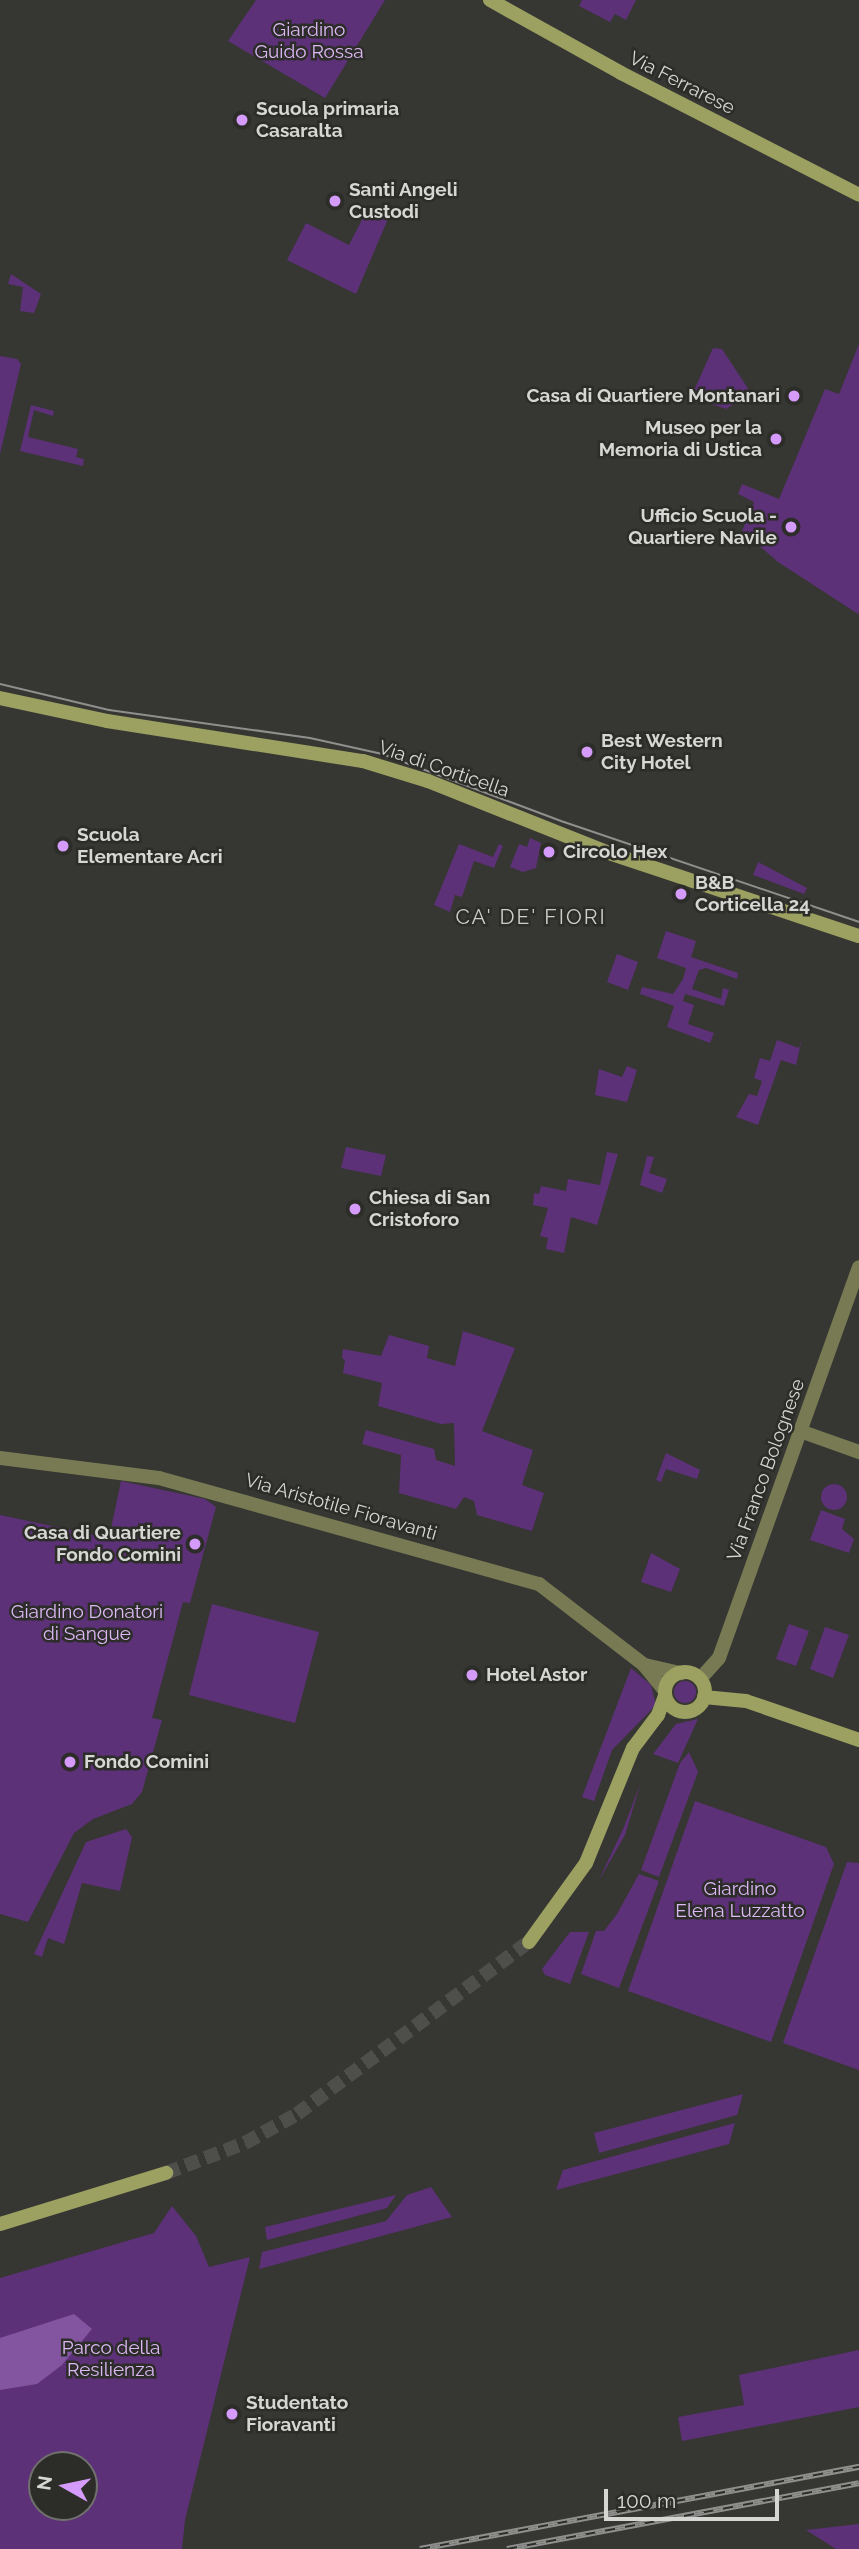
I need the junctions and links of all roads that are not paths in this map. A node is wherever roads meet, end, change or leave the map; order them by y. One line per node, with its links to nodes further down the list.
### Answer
1 (491, 0): 2 (main road, Via Ferrarese)
2 (859, 195)
3 (0, 698): 4 (main road, Via di Corticella)
4 (859, 936)
5 (859, 1267): 6 (street, Via Franco Bolognese)
6 (800, 1431): 7 (street); 11 (street, Via Franco Bolognese)
7 (859, 1452)
8 (0, 1458): 9 (street, Via Aristotile Fioravanti)
9 (644, 1665): 10 (street, Via Aristotile Fioravanti); 12 (street, Via Aristotile Fioravanti)
10 (681, 1673): 11 (main road); 12 (main road)
11 (700, 1679): 13 (main road)
12 (665, 1693): 14 (main road); 15 (main road)
13 (704, 1697): 14 (main road); 16 (main road)
14 (680, 1712): 15 (main road)
15 (652, 1729): 17 (main road)
16 (859, 1740)
17 (529, 1941)
18 (166, 2173): 19 (main road)
19 (0, 2224)

